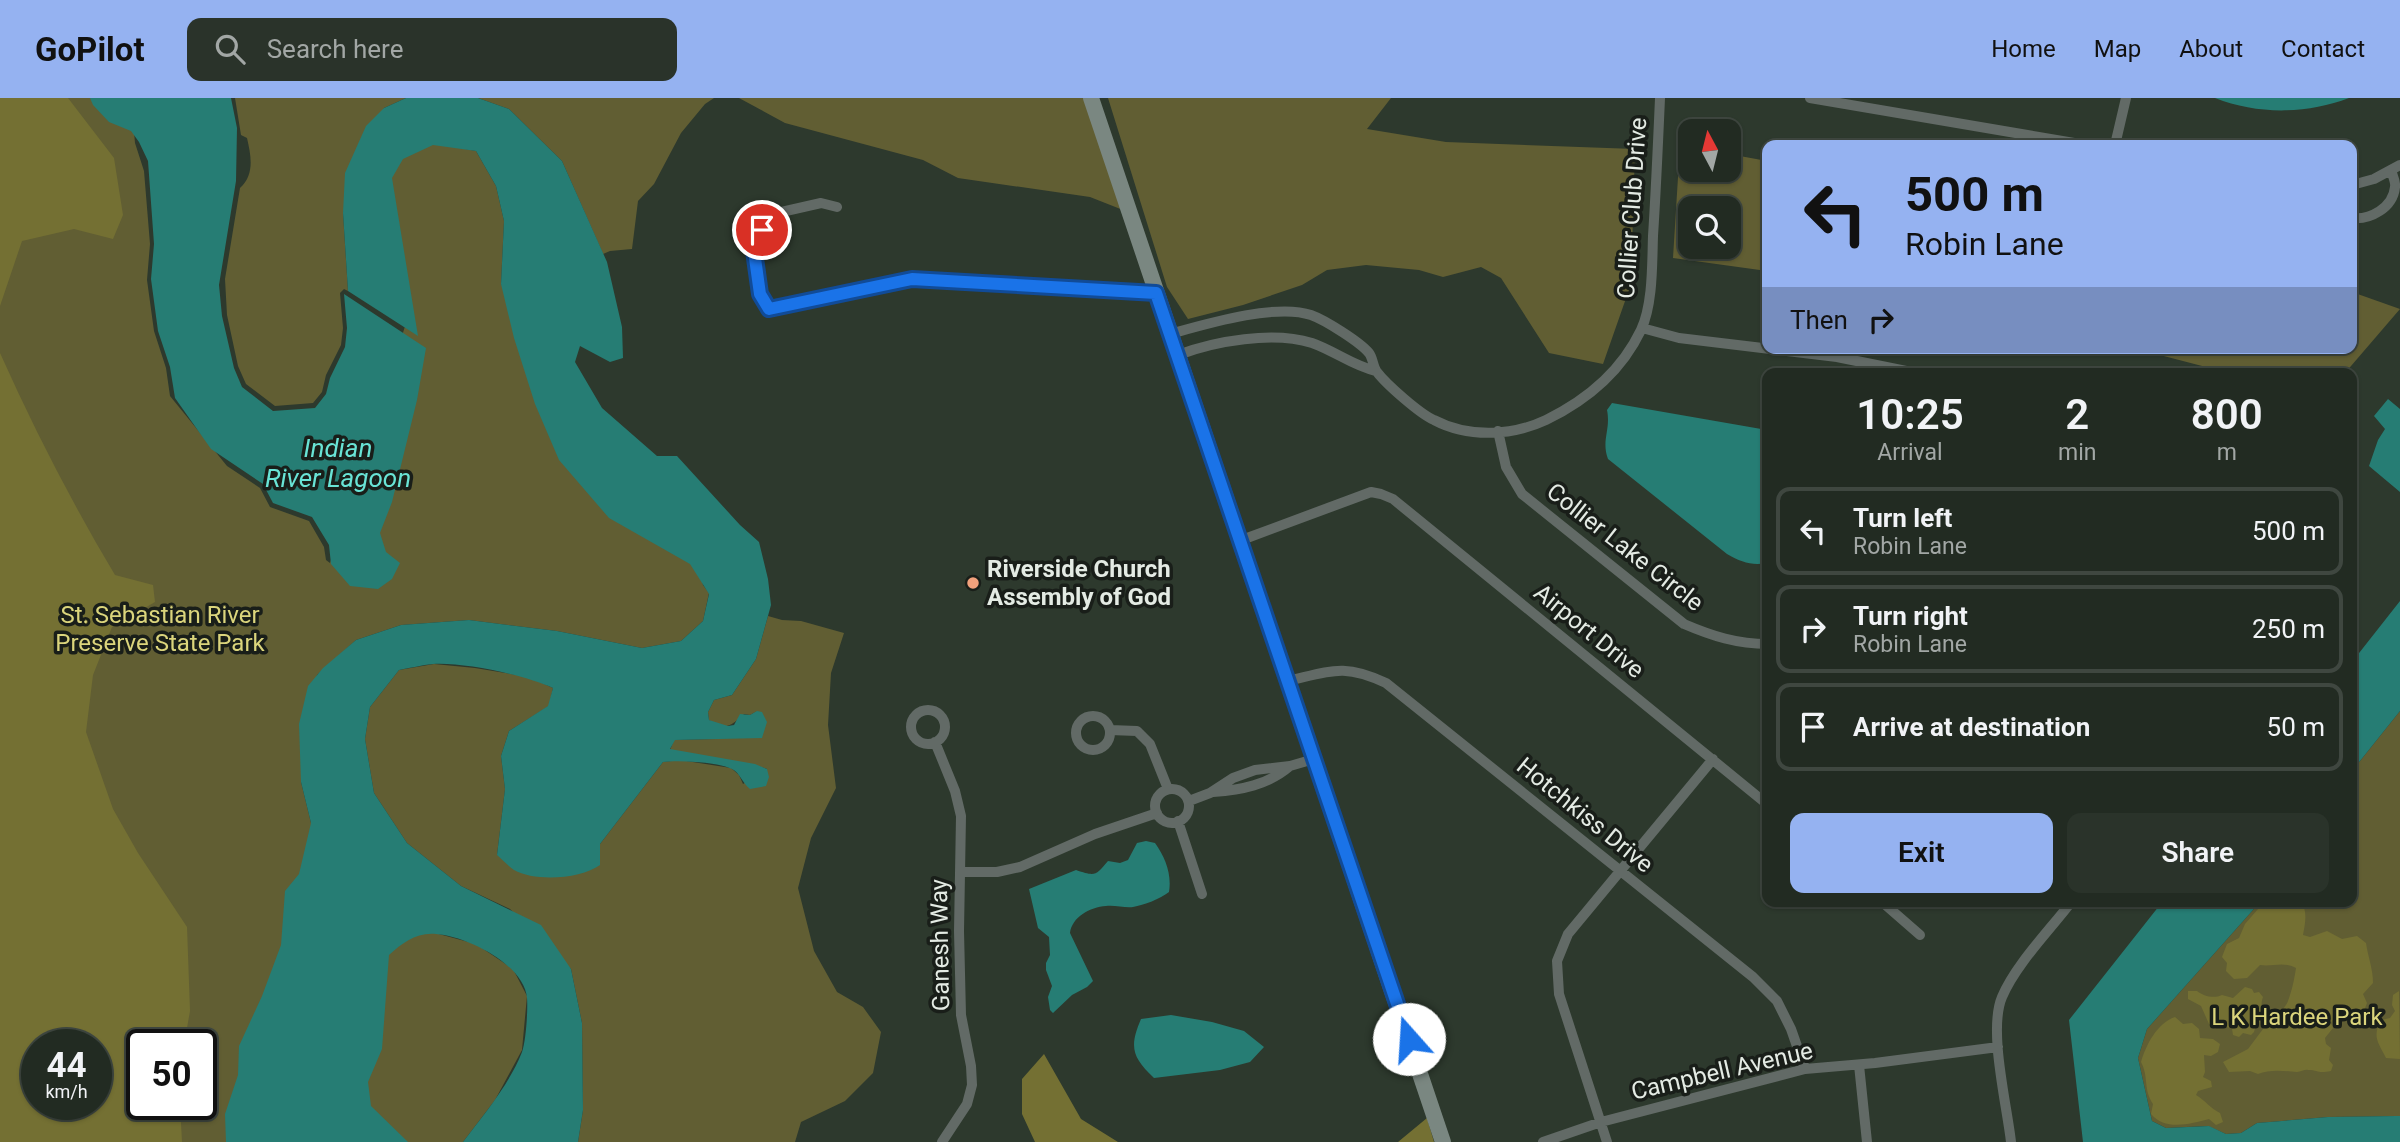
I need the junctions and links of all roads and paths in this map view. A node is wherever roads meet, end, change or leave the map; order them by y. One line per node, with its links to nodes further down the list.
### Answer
1 (1091, 98): 11 (main road)
2 (1660, 98): 13 (street, Collier Club Drive)
3 (1810, 98): 5 (street)
4 (2126, 98): 6 (street)
5 (2057, 140)
6 (2116, 140)
7 (2395, 167): 8 (street); 10 (street)
8 (2357, 184)
9 (837, 207): 11 (street)
10 (2357, 218)
11 (1156, 293): 14 (main road)
12 (1231, 319): 14 (street, Collier Club Drive); 15 (street); 20 (street, Collier Club Drive)
13 (1642, 328): 16 (street); 21 (street, Collier Club Drive)
14 (1170, 334): 18 (main road)
15 (1235, 340): 18 (street, Collier Club Drive); 20 (street, Collier Club Drive)
16 (1762, 348)
17 (1812, 354): 19 (street)
18 (1178, 355): 22 (main road)
19 (1891, 368)
20 (1376, 371): 21 (street, Collier Club Drive)
21 (1498, 432): 23 (street, Collier Lake Circle)
22 (1239, 541): 24 (main road); 28 (street, Airport Drive)
23 (1762, 644)
24 (1287, 681): 27 (main road); 38 (street, Hotchkiss Drive)
25 (1110, 730): 32 (street)
26 (935, 742): 39 (street, Ganesh Way)
27 (1314, 759): 29 (street); 49 (main road)
28 (1713, 759): 34 (street, Airport Drive); 38 (street)
29 (1269, 773): 30 (street); 31 (street)
30 (1243, 775): 31 (street); 33 (street)
31 (1247, 788): 33 (street)
32 (1168, 789): 35 (street); 36 (street)
33 (1210, 793): 35 (street)
34 (1762, 800)
35 (1189, 801): 37 (street)
36 (1157, 813): 37 (street); 39 (street)
37 (1178, 821): 40 (street)
38 (1620, 870): 46 (street, Hotchkiss Drive); 47 (street)
39 (960, 872): 48 (street, Ganesh Way)
40 (1202, 894)
41 (1888, 907): 43 (street)
42 (2067, 907): 44 (street)
43 (1920, 934)
44 (1998, 1047): 45 (street, Campbell Avenue); 53 (street)
45 (1859, 1065): 46 (street, Campbell Avenue); 52 (street)
46 (1805, 1069): 47 (street, Campbell Avenue)
47 (1601, 1122): 50 (street, Campbell Avenue); 51 (street)
48 (942, 1142)
49 (1443, 1142)
50 (1543, 1142)
51 (1608, 1142)
52 (1867, 1142)
53 (2011, 1142)

